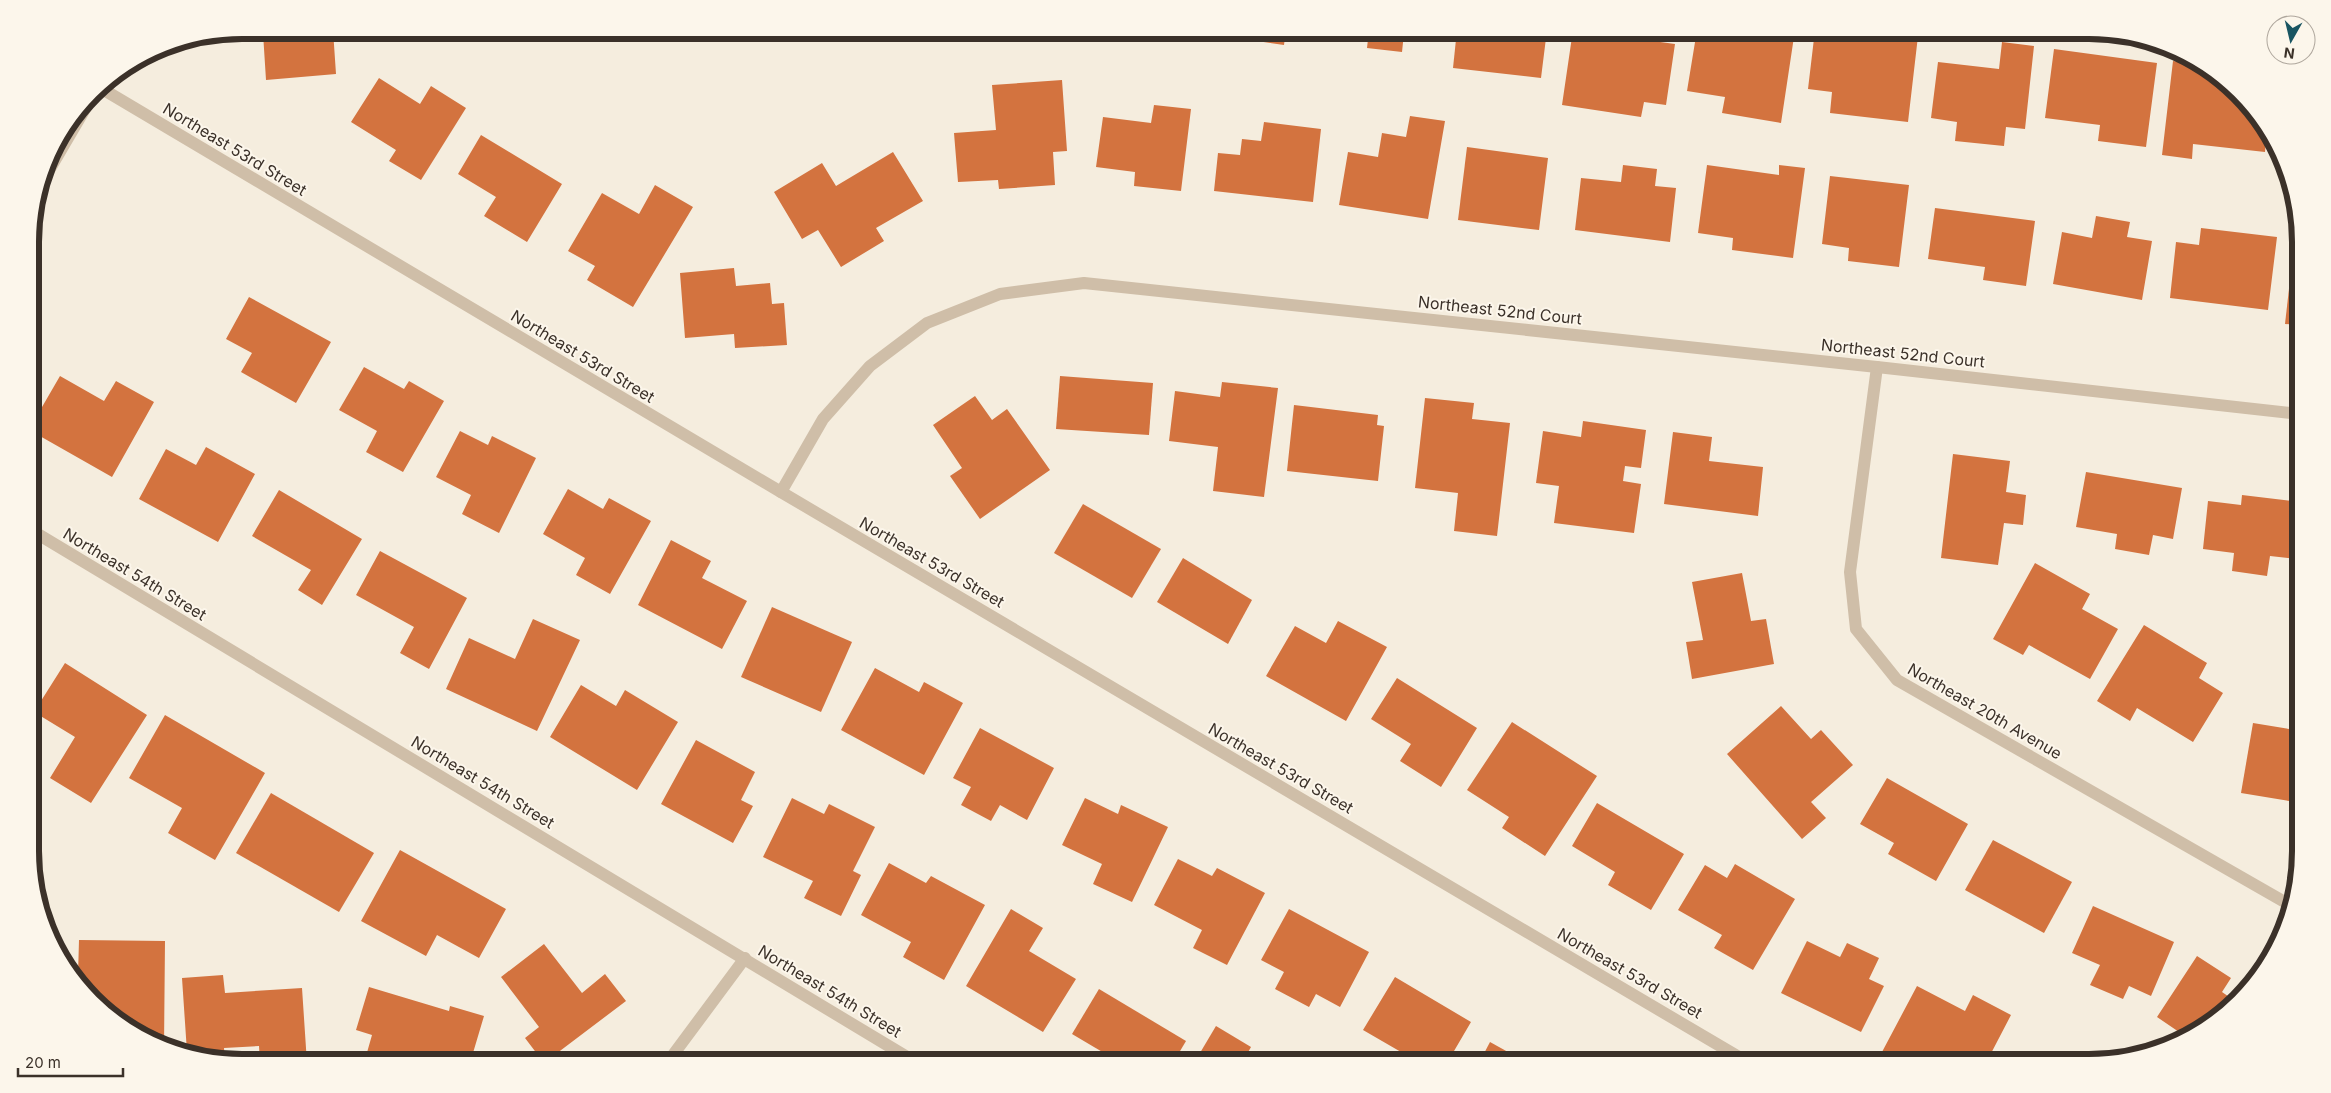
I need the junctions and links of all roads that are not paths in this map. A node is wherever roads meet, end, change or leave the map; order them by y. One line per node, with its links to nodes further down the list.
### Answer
1 (106, 91): 6 (street, Northeast 53rd Street)
2 (75, 127): 3 (street)
3 (61, 150)
4 (1877, 367): 5 (street, Northeast 52nd Court); 6 (street, Northeast 52nd Court); 8 (street, Northeast 20th Avenue)
5 (2292, 413)
6 (781, 492): 12 (street, Northeast 53rd Street)
7 (39, 535): 9 (street, Northeast 54th Street)
8 (2285, 902)
9 (745, 958): 10 (street); 11 (street, Northeast 54th Street)
10 (674, 1054)
11 (902, 1054)
12 (1735, 1054)

